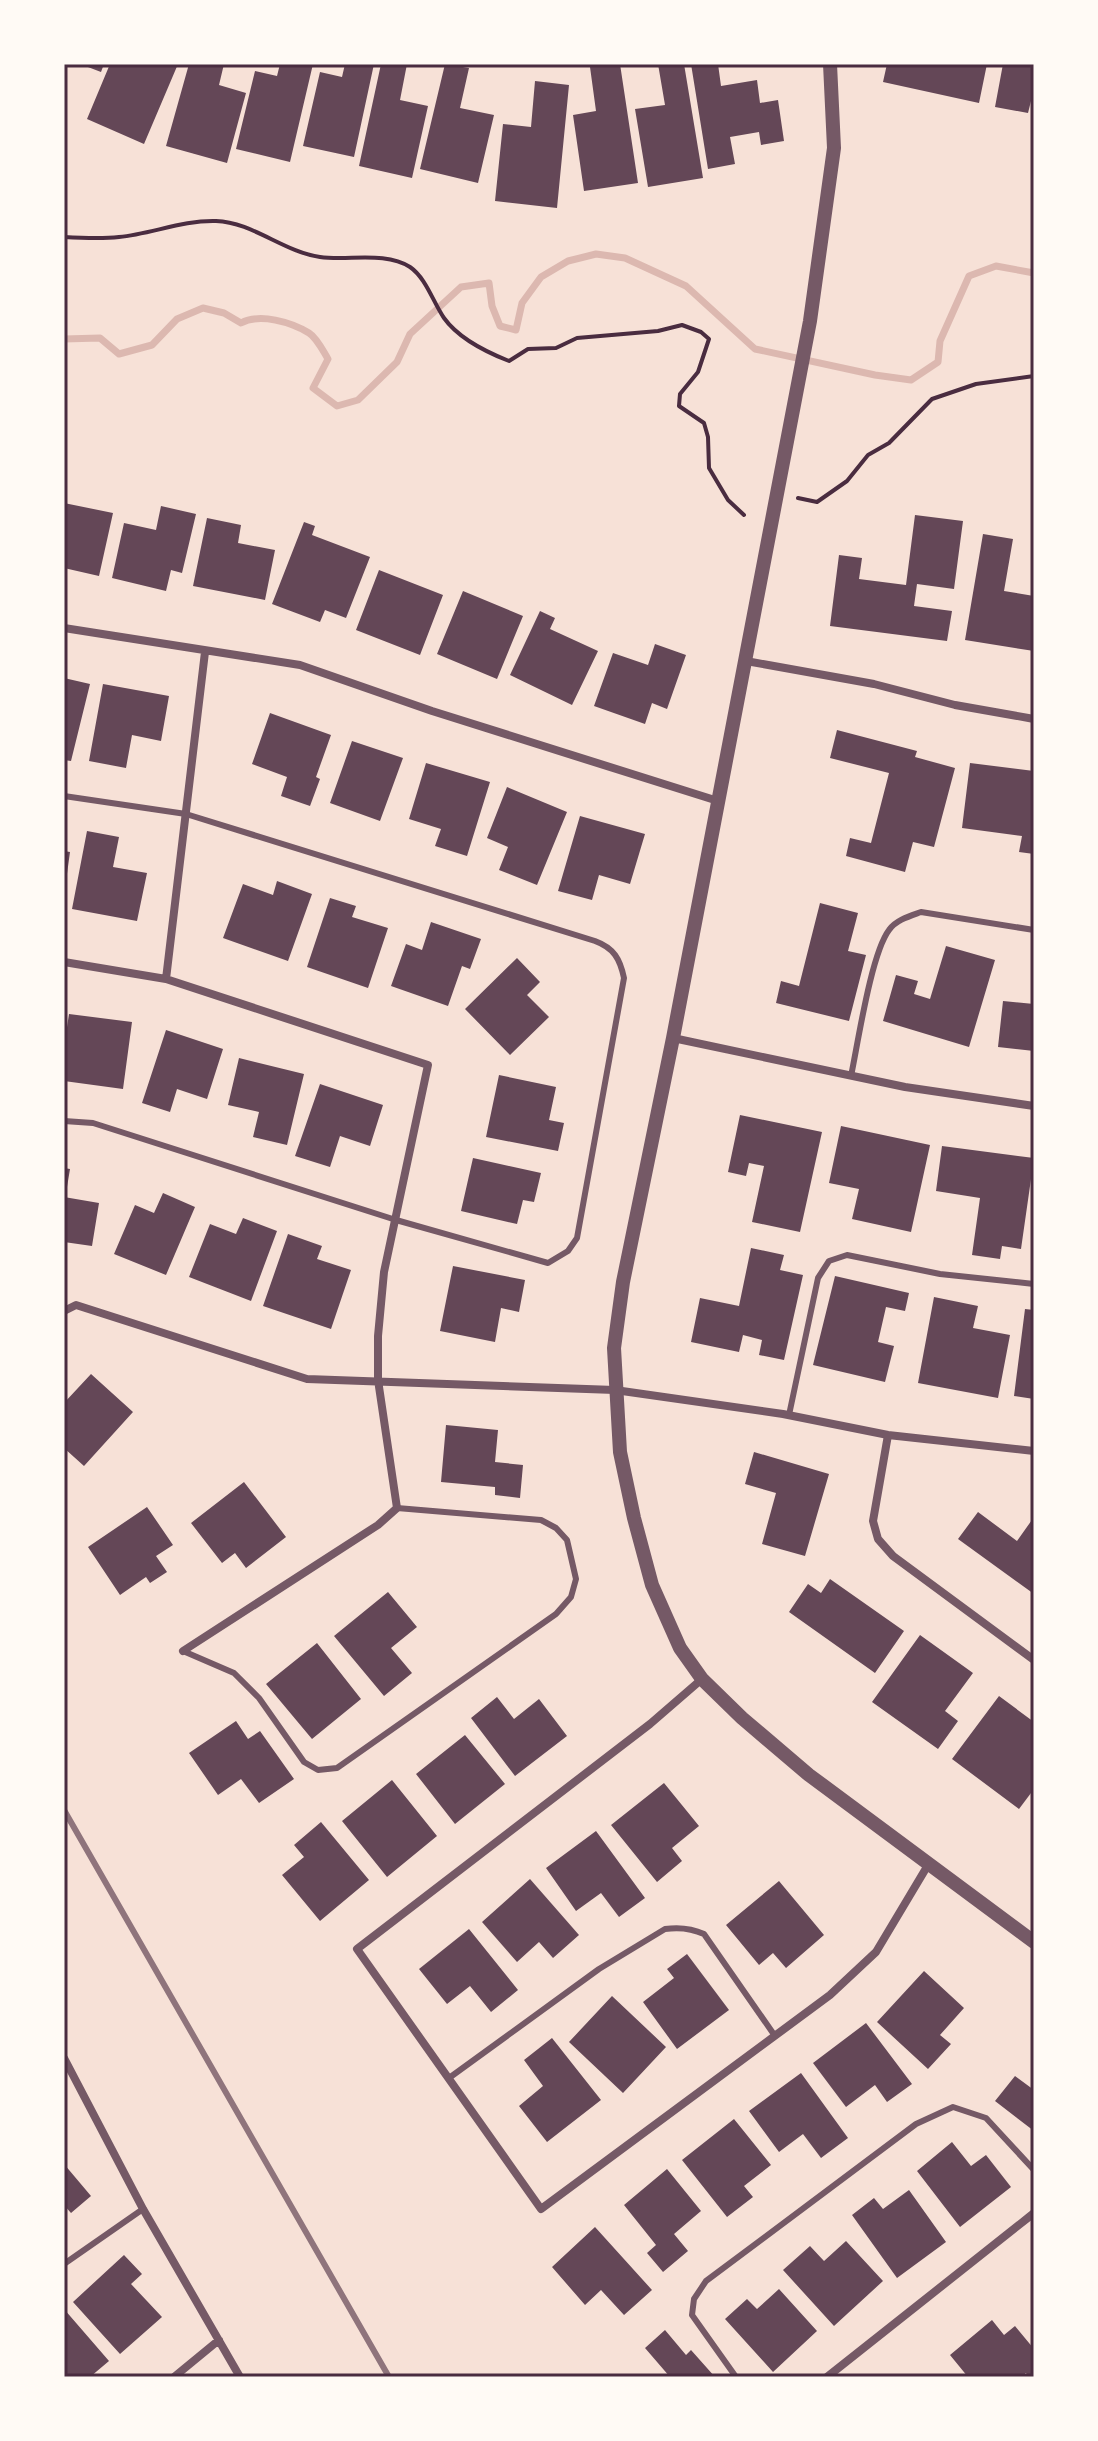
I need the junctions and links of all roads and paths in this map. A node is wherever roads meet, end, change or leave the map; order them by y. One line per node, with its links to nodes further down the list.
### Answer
1 (830, 64): 8 (street)
2 (64, 237): 5 (path)
3 (1034, 376): 4 (path)
4 (798, 498)
5 (744, 515)
6 (64, 628): 7 (street)
7 (205, 652): 11 (street); 12 (street)
8 (746, 661): 9 (street); 11 (street)
9 (1034, 719)
10 (64, 796): 12 (lane)
11 (718, 801): 16 (street)
12 (186, 814): 15 (street); 20 (lane)
13 (1034, 930): 17 (lane)
14 (64, 962): 15 (street)
15 (166, 979): 20 (street)
16 (673, 1038): 17 (street); 24 (street)
17 (851, 1076): 18 (street)
18 (1034, 1106)
19 (64, 1121): 20 (lane)
20 (396, 1220): 23 (street)
21 (1034, 1284): 25 (lane)
22 (64, 1311): 23 (street)
23 (378, 1380): 24 (street); 28 (street)
24 (615, 1390): 25 (street); 31 (street)
25 (789, 1415): 26 (street)
26 (888, 1435): 27 (street); 30 (street)
27 (1034, 1451)
28 (397, 1508): 29 (street); 29 (lane)
29 (183, 1651)
30 (1034, 1660)
31 (702, 1679): 32 (street); 36 (street)
32 (928, 1865): 33 (street); 34 (street)
33 (1034, 1942)
34 (775, 2036): 36 (lane); 36 (street)
35 (64, 2058): 38 (street)
36 (449, 2078)
37 (1034, 2170): 44 (lane)
38 (143, 2209): 40 (lane); 41 (street)
39 (1034, 2213): 45 (street)
40 (64, 2264)
41 (219, 2340): 42 (street); 43 (street)
42 (174, 2377)
43 (240, 2377)
44 (736, 2377)
45 (827, 2377)

